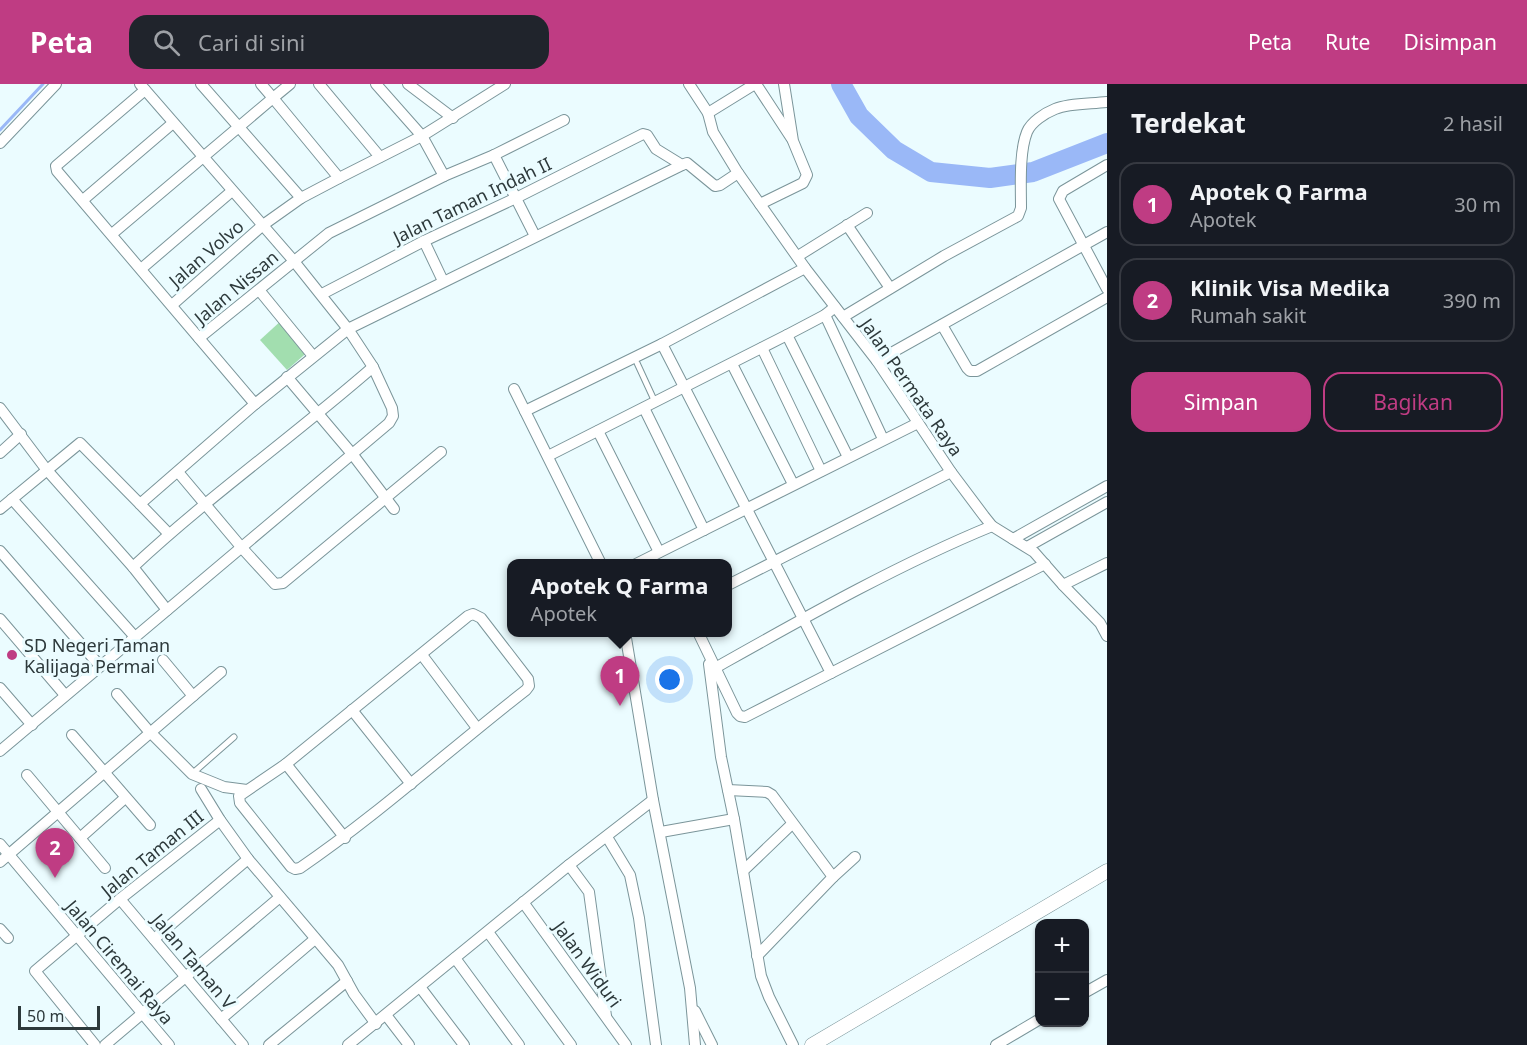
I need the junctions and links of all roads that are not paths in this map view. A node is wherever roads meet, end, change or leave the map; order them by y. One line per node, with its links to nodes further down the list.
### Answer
1 (56, 84): 22 (street)
2 (201, 84): 19 (street)
3 (261, 84): 13 (street)
4 (290, 84): 13 (street)
5 (319, 84): 25 (street)
6 (376, 84): 20 (street)
7 (408, 84): 16 (street)
8 (506, 84): 16 (street, Jalan Volvo)
9 (689, 84): 15 (street, Jalan Permata Raya)
10 (756, 84): 15 (street); 21 (street)
11 (784, 84): 21 (street)
12 (142, 87): 18 (street); 34 (street)
13 (273, 98): 19 (street); 30 (street)
14 (1107, 102): 49 (street)
15 (708, 113): 28 (street, Jalan Permata Raya)
16 (453, 118): 20 (street, Jalan Volvo)
17 (564, 120): 23 (street, Jalan Nissan)
18 (173, 123): 24 (street); 34 (street)
19 (239, 128): 24 (street); 32 (street)
20 (422, 136): 25 (street, Jalan Volvo); 29 (street)
21 (793, 141): 35 (street)
22 (0, 143)
23 (494, 155): 29 (street, Jalan Nissan); 33 (street)
24 (203, 157): 31 (street); 40 (street)
25 (380, 157): 30 (street, Jalan Volvo)
26 (682, 165): 28 (street); 33 (street, Jalan Taman Indah II); 41 (street)
27 (1107, 165): 43 (street)
28 (738, 173): 35 (street, Jalan Permata Raya)
29 (444, 176): 45 (street, Jalan Nissan)
30 (339, 177): 32 (street, Jalan Volvo)
31 (232, 191): 37 (street); 47 (street)
32 (301, 198): 37 (street, Jalan Volvo)
33 (516, 198): 41 (street); 42 (street, Jalan Taman Indah II)
34 (83, 201): 40 (street)
35 (760, 204): 44 (street, Jalan Permata Raya)
36 (867, 213): 38 (street)
37 (262, 225): 45 (street); 54 (street, Jalan Volvo)
38 (847, 225): 44 (street); 49 (street)
39 (1107, 232): 43 (street)
40 (112, 234): 47 (street)
41 (535, 236): 48 (street)
42 (424, 241): 48 (street); 52 (street, Jalan Taman Indah II)
43 (1084, 246): 50 (street); 58 (street)
44 (798, 256): 46 (street, Jalan Permata Raya)
45 (293, 260): 51 (street, Jalan Nissan); 52 (street)
46 (805, 268): 55 (street, Jalan Permata Raya); 62 (street)
47 (141, 269): 54 (street)
48 (443, 281): 59 (street)
49 (890, 288): 57 (street)
50 (1107, 289)
51 (259, 290): 61 (street, Jalan Nissan); 64 (street)
52 (322, 294): 59 (street)
53 (1107, 297): 58 (street)
54 (172, 305): 61 (street)
55 (835, 307): 56 (street); 57 (street, Jalan Permata Raya)
56 (825, 315): 60 (street); 81 (street)
57 (843, 318): 65 (street, Jalan Permata Raya)
58 (942, 325): 65 (street)
59 (348, 329): 64 (street); 68 (street)
60 (787, 335): 63 (street); 86 (street)
61 (199, 338): 73 (street)
62 (662, 344): 71 (street); 76 (street)
63 (762, 348): 67 (street); 88 (street)
64 (314, 356): 69 (street)
65 (877, 361): 78 (street, Jalan Permata Raya)
66 (637, 363): 72 (lane)
67 (732, 364): 71 (street); 91 (street)
68 (373, 367): 77 (street); 84 (street)
69 (287, 377): 73 (street); 77 (street)
70 (514, 388): 76 (street)
71 (684, 388): 72 (street); 98 (street)
72 (655, 402): 75 (street)
73 (255, 404): 89 (street)
74 (0, 408): 80 (street)
75 (644, 408): 79 (street); 102 (street)
76 (525, 411): 85 (street)
77 (320, 414): 84 (street); 96 (street)
78 (918, 423): 81 (street); 90 (street, Jalan Permata Raya)
79 (598, 431): 85 (street); 108 (street)
80 (21, 434): 83 (street); 87 (street)
81 (883, 439): 86 (street)
82 (441, 452): 93 (street)
83 (0, 453)
84 (353, 455): 93 (street); 106 (street)
85 (548, 456): 109 (street)
86 (848, 457): 88 (street)
87 (46, 469): 94 (street); 97 (street); 114 (street)
88 (821, 471): 91 (street)
89 (178, 472): 96 (street); 97 (street)
90 (951, 472): 101 (street); 111 (street, Jalan Permata Raya)
91 (793, 484): 98 (street)
92 (1107, 486): 104 (street)
93 (386, 497): 99 (street); 106 (street)
94 (12, 499): 100 (street); 122 (street)
95 (1107, 502): 105 (street)
96 (205, 503): 103 (street); 106 (street)
97 (140, 504): 103 (street)
98 (747, 507): 102 (street); 111 (street)
99 (394, 508)
100 (0, 509)
101 (992, 526): 104 (street); 119 (street)
102 (704, 530): 108 (street)
103 (168, 534): 114 (street)
104 (1013, 538): 105 (street)
105 (1027, 547): 113 (street)
106 (242, 548): 117 (street)
107 (0, 551): 128 (street)
108 (659, 552): 110 (street)
109 (599, 559)
110 (646, 559)
111 (774, 562): 115 (street, Jalan Permata Raya); 119 (street)
112 (1107, 563): 116 (street)
113 (1045, 564): 116 (street); 131 (street)
114 (133, 567): 117 (street)
115 (732, 583)
116 (1063, 585): 120 (street)
117 (167, 610): 122 (street)
118 (0, 619): 134 (street)
119 (803, 619): 129 (street); 131 (street)
120 (1103, 620): 121 (street)
121 (1107, 636)
122 (135, 637): 128 (street)
123 (628, 637): 152 (street)
124 (700, 637): 125 (street)
125 (708, 654): 129 (street); 150 (street)
126 (422, 655): 136 (street); 138 (street); 138 (street)
127 (163, 660): 135 (street)
128 (100, 666): 134 (street)
129 (715, 668): 131 (street)
130 (221, 672): 135 (street)
131 (831, 673)
132 (0, 688): 137 (street)
133 (117, 694): 139 (street)
134 (65, 695): 137 (street)
135 (193, 696): 139 (street)
136 (352, 710): 143 (street); 147 (street)
137 (32, 725): 142 (street)
138 (477, 728): 147 (street)
139 (151, 733): 144 (street); 145 (street)
140 (72, 735): 144 (street)
141 (234, 736): 145 (lane)
142 (0, 752)
143 (286, 764): 149 (street); 159 (street)
144 (103, 770): 151 (street); 153 (street)
145 (192, 774): 149 (street)
146 (27, 775): 153 (street)
147 (411, 784): 159 (street)
148 (201, 789): 155 (street)
149 (247, 790): 159 (street)
150 (728, 790): 154 (street); 156 (street)
151 (125, 798): 157 (street); 161 (street)
152 (654, 800): 158 (street); 160 (street)
153 (58, 813): 161 (street); 164 (street)
154 (734, 819): 158 (street); 168 (street)
155 (220, 820): 165 (street); 172 (street, Jalan Taman III)
156 (792, 824): 168 (street); 170 (street)
157 (150, 825)
158 (661, 832): 185 (street)
159 (345, 837)
160 (607, 837): 166 (street); 204 (street)
161 (80, 838): 167 (street)
162 (0, 844): 164 (street, Jalan Ciremai Raya)
163 (855, 857): 170 (street)
164 (4, 859): 175 (street, Jalan Ciremai Raya)
165 (249, 859): 171 (street); 176 (street)
166 (569, 865): 173 (street); 189 (street)
167 (105, 868)
168 (743, 871): 178 (street)
169 (1107, 871): 208 (street)
170 (833, 877): 178 (street)
171 (280, 897): 177 (street); 180 (street)
172 (120, 899): 175 (street, Jalan Taman III); 176 (street, Jalan Taman V)
173 (523, 902): 174 (street); 189 (street, Jalan Widuri)
174 (488, 932): 179 (street); 202 (street)
175 (78, 935): 186 (street, Jalan Ciremai Raya); 194 (street, Jalan Taman III)
176 (154, 939): 180 (street, Jalan Taman V)
177 (315, 939): 182 (street); 188 (street)
178 (757, 956): 207 (street)
179 (455, 958): 183 (street); 201 (street)
180 (185, 977): 186 (street); 188 (street, Jalan Taman V)
181 (1107, 980): 184 (street)
182 (347, 981): 191 (street); 198 (street)
183 (420, 987): 187 (street); 200 (street)
184 (1089, 990)
185 (692, 1005): 205 (street); 206 (street)
186 (142, 1013): 195 (street); 196 (street, Jalan Ciremai Raya)
187 (386, 1015): 191 (street); 199 (street)
188 (221, 1019): 197 (street, Jalan Taman V)
189 (607, 1019): 203 (street, Jalan Widuri)
190 (1035, 1022): 193 (street)
191 (376, 1024): 192 (street)
192 (351, 1044)
193 (1001, 1044)
194 (95, 1045)
195 (105, 1045)
196 (169, 1045)
197 (243, 1045)
198 (269, 1045)
199 (409, 1045)
200 (464, 1045)
201 (519, 1045)
202 (571, 1045)
203 (626, 1045)
204 (656, 1045)
205 (695, 1045)
206 (712, 1045)
207 (793, 1045)
208 (812, 1045)

